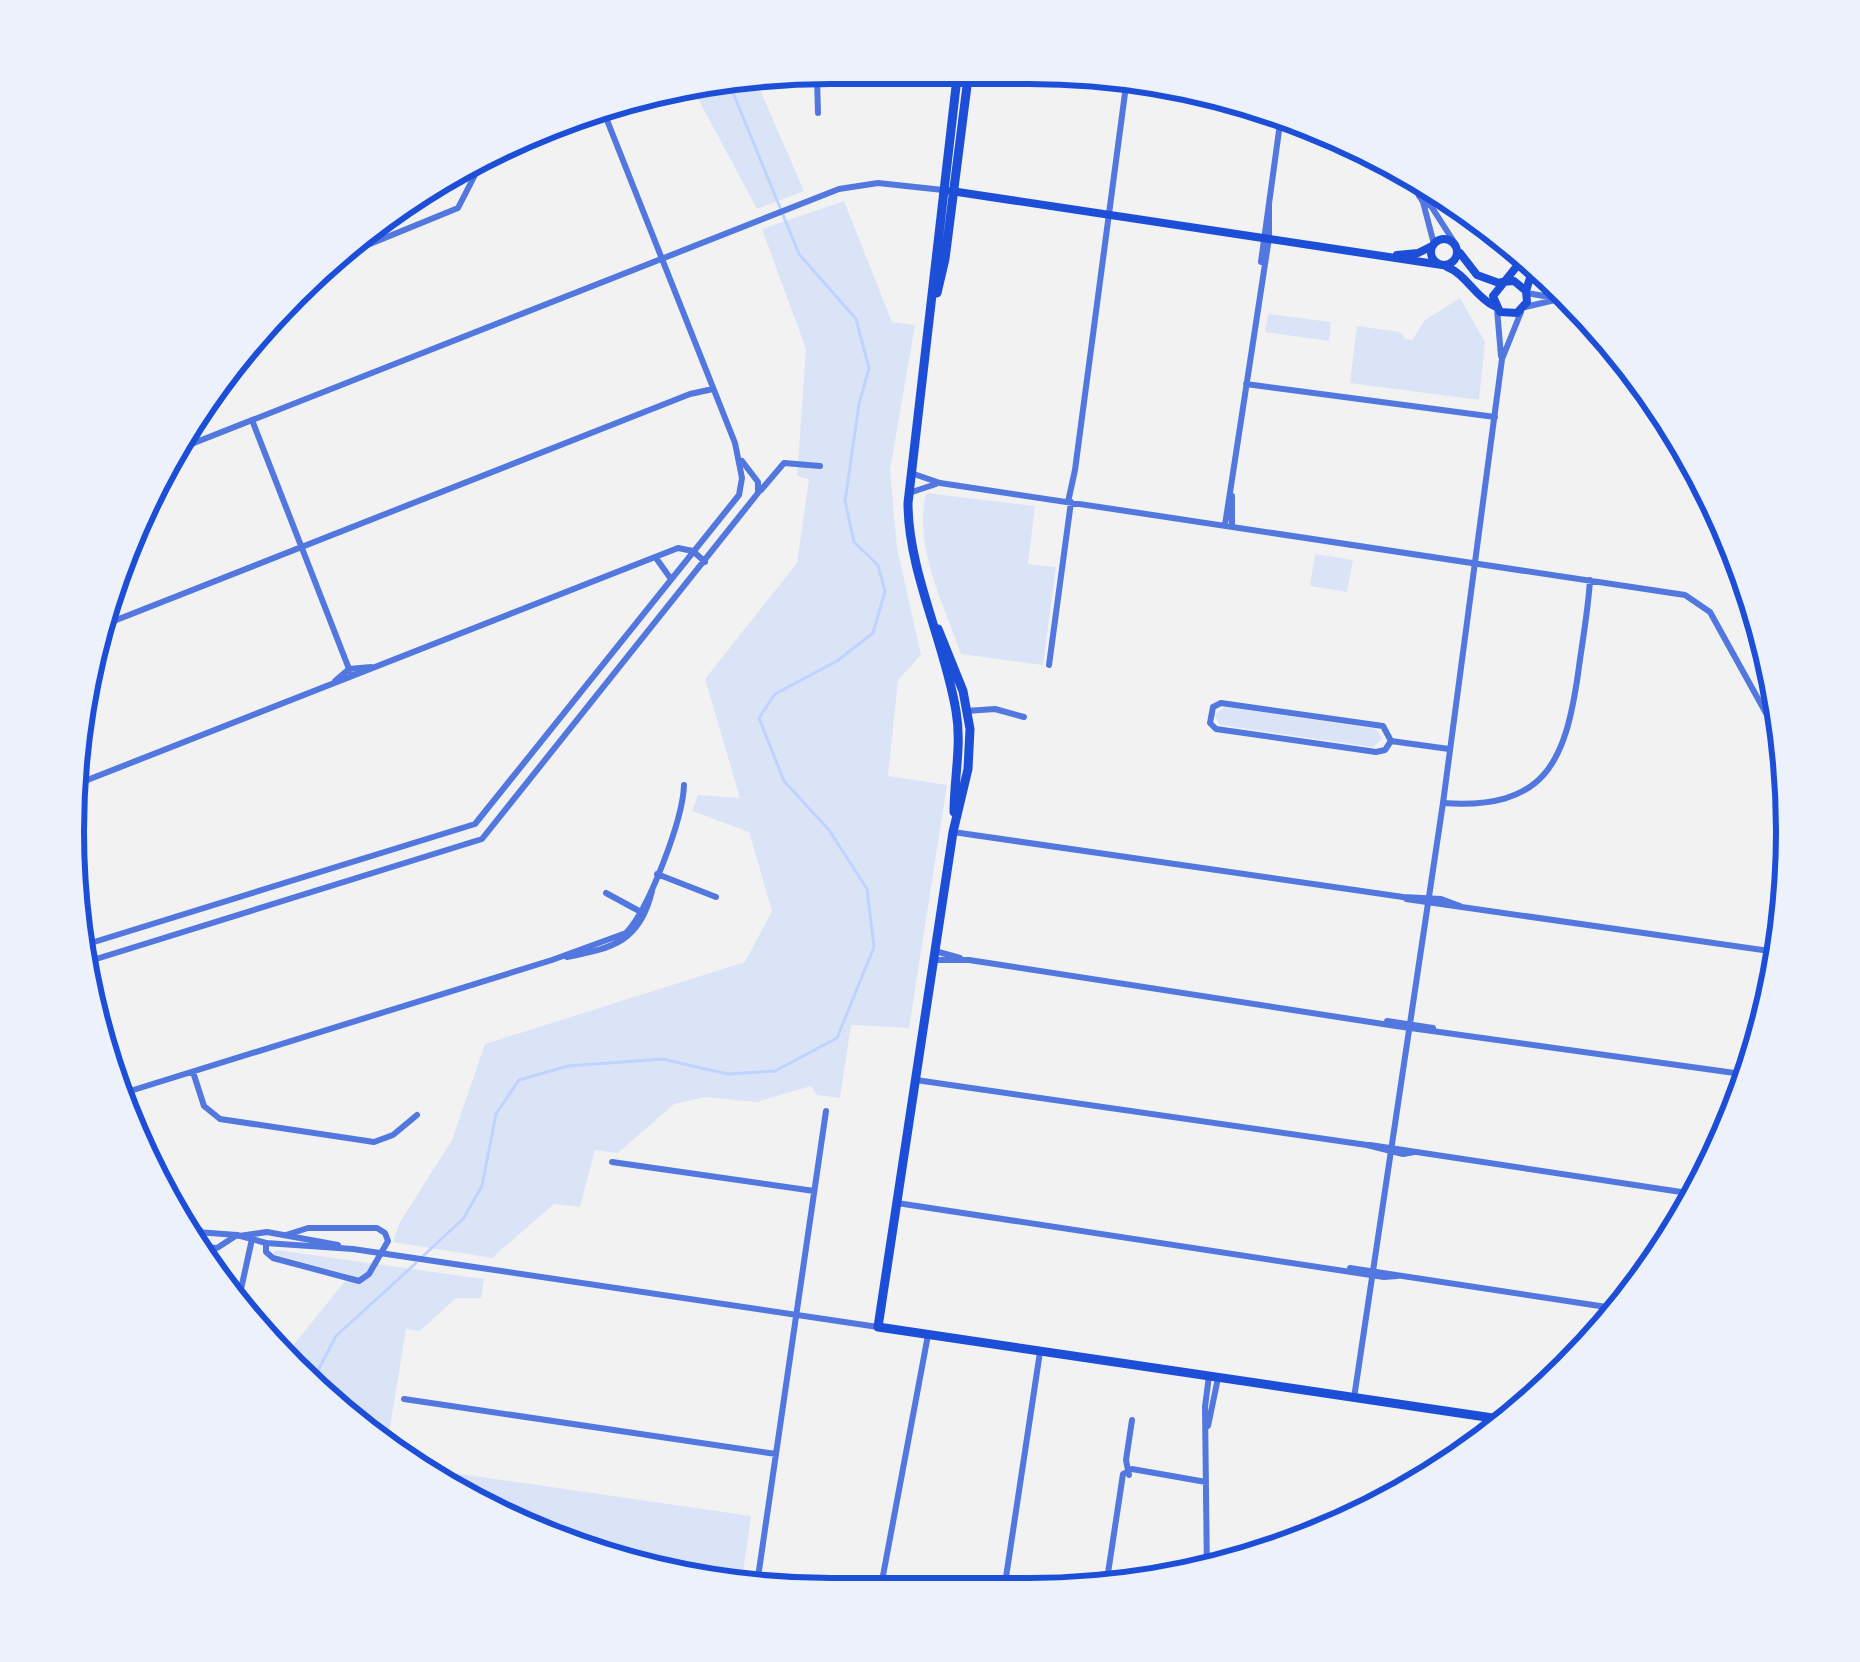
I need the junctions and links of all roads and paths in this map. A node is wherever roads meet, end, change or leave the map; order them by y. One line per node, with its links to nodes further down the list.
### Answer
1 (957, 84): 9 (main road)
2 (967, 84): 9 (main road)
3 (817, 85): 5 (street)
4 (1125, 90): 13 (street)
5 (818, 113)
6 (606, 119): 19 (street)
7 (1279, 128): 14 (street)
8 (469, 178): 15 (street)
9 (949, 191): 13 (main road); 19 (street); 37 (main road)
10 (1416, 192): 12 (street)
11 (1423, 197): 12 (street)
12 (1420, 199): 16 (street); 17 (street)
13 (1108, 214): 14 (main road); 41 (street)
14 (1266, 237): 18 (main road); 30 (street)
15 (367, 245)
16 (1433, 245): 17 (main road); 18 (main road); 20 (main road)
17 (1456, 247): 20 (main road); 23 (main road)
18 (1384, 256): 20 (main road)
19 (661, 257): 31 (street); 33 (street)
20 (1443, 265): 27 (main road)
21 (1517, 265): 23 (main road)
22 (1530, 277): 24 (main road)
23 (1501, 283): 24 (main road); 27 (main road)
24 (1526, 292): 25 (street); 28 (main road)
25 (1552, 298)
26 (1555, 301): 28 (street)
27 (1496, 308): 28 (main road); 29 (street)
28 (1524, 308): 29 (street)
29 (1502, 359): 32 (street)
30 (1246, 381): 32 (street); 44 (street)
31 (712, 385): 35 (street); 45 (street)
32 (1495, 417): 49 (street)
33 (251, 420): 34 (street); 45 (street)
34 (193, 443)
35 (740, 458): 39 (street); 42 (street)
36 (820, 466): 39 (street)
37 (911, 473): 38 (street); 40 (main road)
38 (940, 483): 40 (street); 41 (street)
39 (758, 493): 43 (street)
40 (908, 493): 57 (main road)
41 (1071, 502): 44 (street); 54 (street)
42 (727, 509): 43 (street); 46 (street)
43 (739, 519): 48 (street)
44 (1228, 525): 49 (street)
45 (301, 547): 52 (street); 56 (street)
46 (693, 551): 47 (street); 48 (street); 50 (street)
47 (655, 557): 50 (street); 56 (street)
48 (705, 562): 55 (street)
49 (1474, 562): 51 (street); 61 (street)
50 (671, 579): 53 (street)
51 (1590, 580): 58 (street); 64 (street)
52 (115, 621)
53 (609, 655): 55 (street); 71 (street)
54 (1049, 665)
55 (621, 667): 74 (street)
56 (350, 671): 62 (street)
57 (962, 712): 59 (street); 65 (main road)
58 (1767, 713)
59 (1024, 717)
60 (1391, 741): 60 (street); 61 (street)
61 (1449, 749): 64 (street)
62 (86, 780)
63 (684, 785): 66 (street)
64 (1443, 803): 69 (street)
65 (954, 828): 69 (street); 73 (main road)
66 (655, 879): 68 (street); 70 (street)
67 (606, 892): 70 (street)
68 (716, 897)
69 (1428, 901): 72 (street); 75 (street)
70 (642, 913): 76 (street)
71 (92, 943)
72 (1766, 951)
73 (935, 956): 75 (street); 78 (main road)
74 (95, 959)
75 (1409, 1025): 77 (street); 82 (street)
76 (193, 1072): 79 (street); 81 (street)
77 (1735, 1073)
78 (916, 1080): 82 (street); 86 (main road)
79 (131, 1091)
80 (826, 1111): 84 (street)
81 (417, 1115)
82 (1391, 1149): 85 (street); 95 (street)
83 (612, 1162): 84 (street)
84 (814, 1191): 98 (street)
85 (1682, 1192)
86 (897, 1203): 95 (street); 99 (main road)
87 (200, 1230): 89 (street)
88 (286, 1234): 90 (street); 91 (street); 91 (street); 93 (street)
89 (238, 1236): 90 (street); 92 (street); 94 (street)
90 (252, 1238): 91 (street); 94 (street)
91 (266, 1243): 93 (street)
92 (211, 1248)
93 (353, 1250): 98 (street)
94 (246, 1262): 96 (street)
95 (1372, 1272): 97 (street); 103 (street)
96 (241, 1289)
97 (1605, 1307)
98 (795, 1315): 99 (street); 107 (street)
99 (878, 1327): 100 (main road)
100 (928, 1335): 101 (main road); 113 (street)
101 (1040, 1352): 102 (main road); 114 (street)
102 (1213, 1377): 103 (main road); 109 (street)
103 (1354, 1398): 105 (main road)
104 (404, 1399): 107 (street)
105 (1491, 1418)
106 (1132, 1420): 108 (street)
107 (776, 1454): 111 (street)
108 (1128, 1473): 109 (street); 112 (street)
109 (1205, 1479): 110 (street)
110 (1207, 1557)
111 (758, 1574)
112 (1108, 1574)
113 (883, 1578)
114 (1006, 1578)

